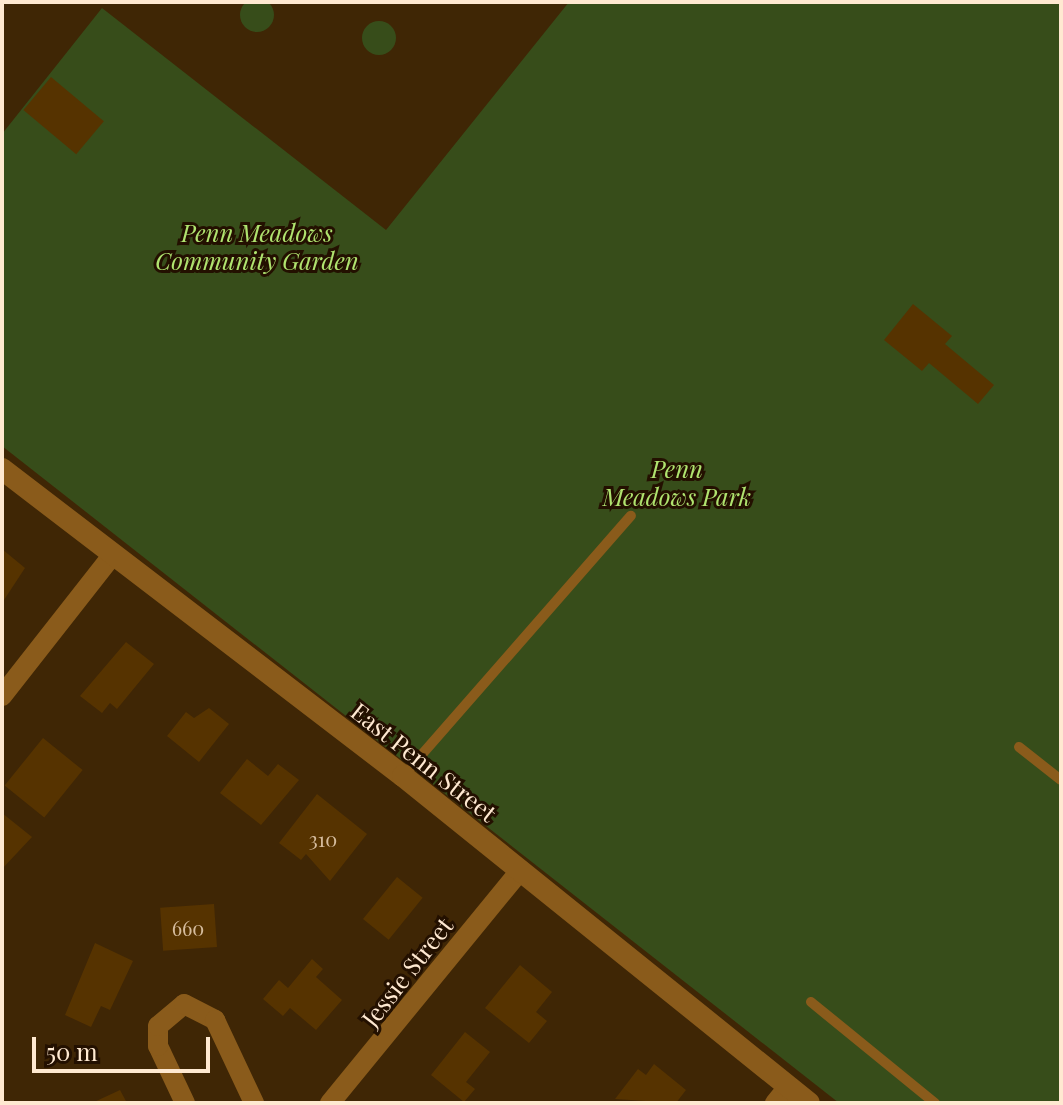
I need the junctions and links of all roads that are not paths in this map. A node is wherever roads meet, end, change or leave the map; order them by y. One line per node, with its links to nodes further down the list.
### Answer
1 (2, 469): 3 (street, East Penn Street)
2 (631, 516): 6 (lane)
3 (111, 557): 4 (street); 6 (street, East Penn Street)
4 (2, 696)
5 (1019, 747): 7 (lane)
6 (403, 776): 8 (street, East Penn Street)
7 (1061, 780)
8 (521, 870): 10 (street, East Penn Street); 14 (street, Jessie Street)
9 (811, 1002): 11 (lane)
10 (782, 1095): 15 (street, East Penn Street)
11 (931, 1102)
12 (185, 1103): 13 (street)
13 (254, 1103)
14 (330, 1103)
15 (809, 1103)

